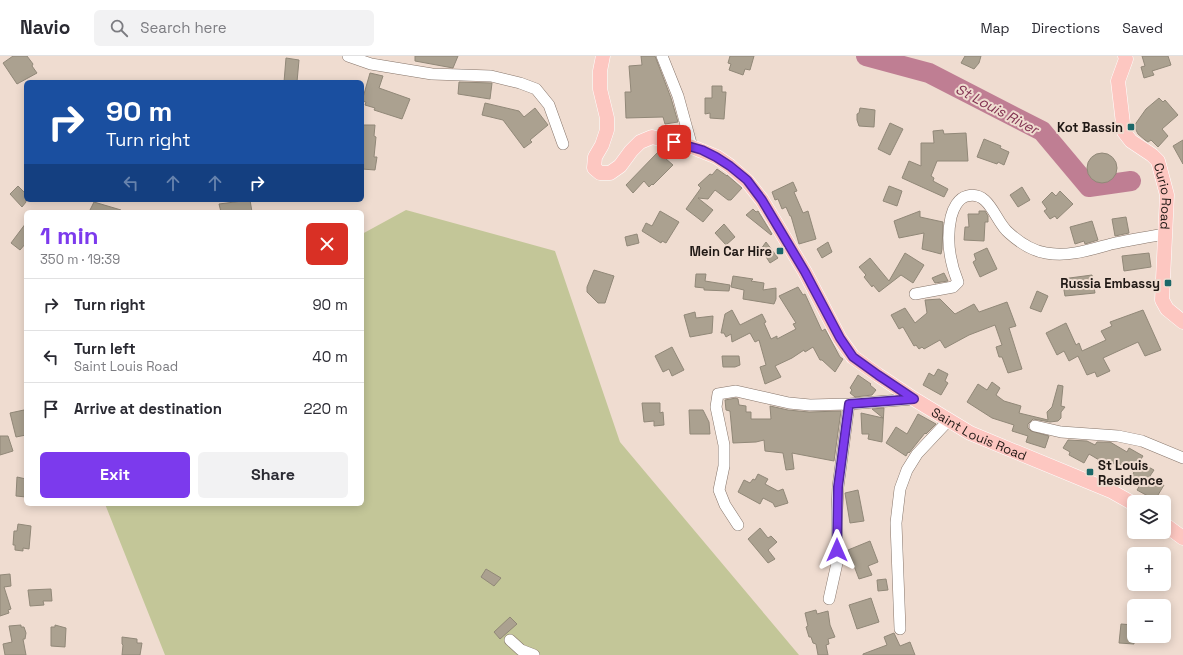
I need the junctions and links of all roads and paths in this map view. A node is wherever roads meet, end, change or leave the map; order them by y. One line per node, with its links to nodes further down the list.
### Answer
1 (348, 56): 5 (street)
2 (603, 56): 6 (main road, Saint Louis Road)
3 (662, 56): 6 (street)
4 (1125, 56): 7 (main road, Curio Road)
5 (563, 144)
6 (692, 146): 10 (main road, Saint Louis Road)
7 (1165, 234): 8 (street); 9 (main road, Curio Road)
8 (915, 294)
9 (1183, 322)
10 (914, 399): 11 (street); 12 (main road, Saint Louis Road)
11 (849, 404): 16 (street); 19 (street)
12 (948, 421): 15 (main road, Saint Louis Road); 20 (street)
13 (1035, 426): 14 (street)
14 (1183, 458)
15 (1127, 500)
16 (738, 525)
17 (1171, 529): 18 (main road)
18 (1183, 538)
19 (829, 599)
20 (900, 629)
21 (510, 640): 22 (street)
22 (534, 655)

